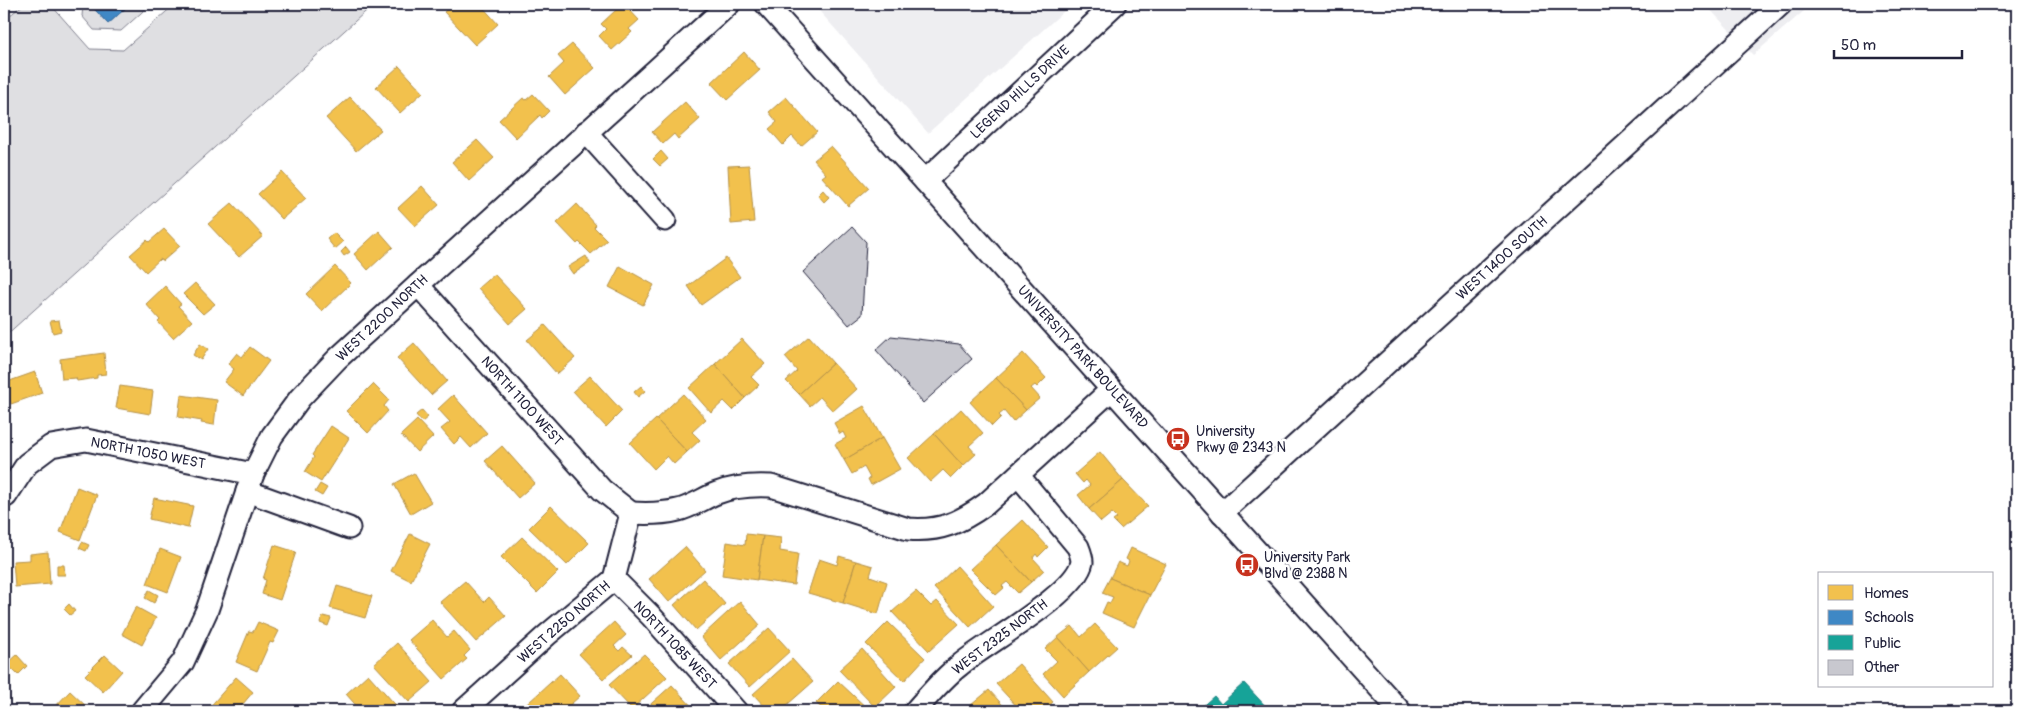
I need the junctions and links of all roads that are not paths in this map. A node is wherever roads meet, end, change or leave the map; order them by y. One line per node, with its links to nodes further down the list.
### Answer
1 (729, 4): 5 (street, WEST 2200 NORTH)
2 (766, 4): 6 (street, UNIVERSITY PARK BOULEVARD)
3 (1115, 4): 6 (street, LEGEND HILLS DRIVE)
4 (1782, 4): 14 (street, WEST 1400 SOUTH)
5 (586, 132): 7 (street); 8 (street, WEST 2200 NORTH)
6 (925, 181): 9 (street, UNIVERSITY PARK BOULEVARD)
7 (665, 220)
8 (418, 285): 11 (street, WEST 2200 NORTH); 13 (street, NORTH 1100 WEST)
9 (1112, 390): 10 (street); 14 (street, UNIVERSITY PARK BOULEVARD)
10 (1018, 475): 13 (street); 20 (street, WEST 2325 NORTH)
11 (250, 483): 12 (street, NORTH 1050 WEST); 15 (street, NORTH 1050 WEST); 17 (street, WEST 2200 NORTH)
12 (6, 496)
13 (631, 513): 16 (street, WEST 2250 NORTH)
14 (1222, 513): 21 (street, UNIVERSITY PARK BOULEVARD)
15 (349, 528)
16 (614, 579): 18 (street, WEST 2250 NORTH); 19 (street, NORTH 1085 WEST)
17 (142, 711)
18 (463, 711)
19 (736, 711)
20 (915, 711)
21 (1400, 711)

